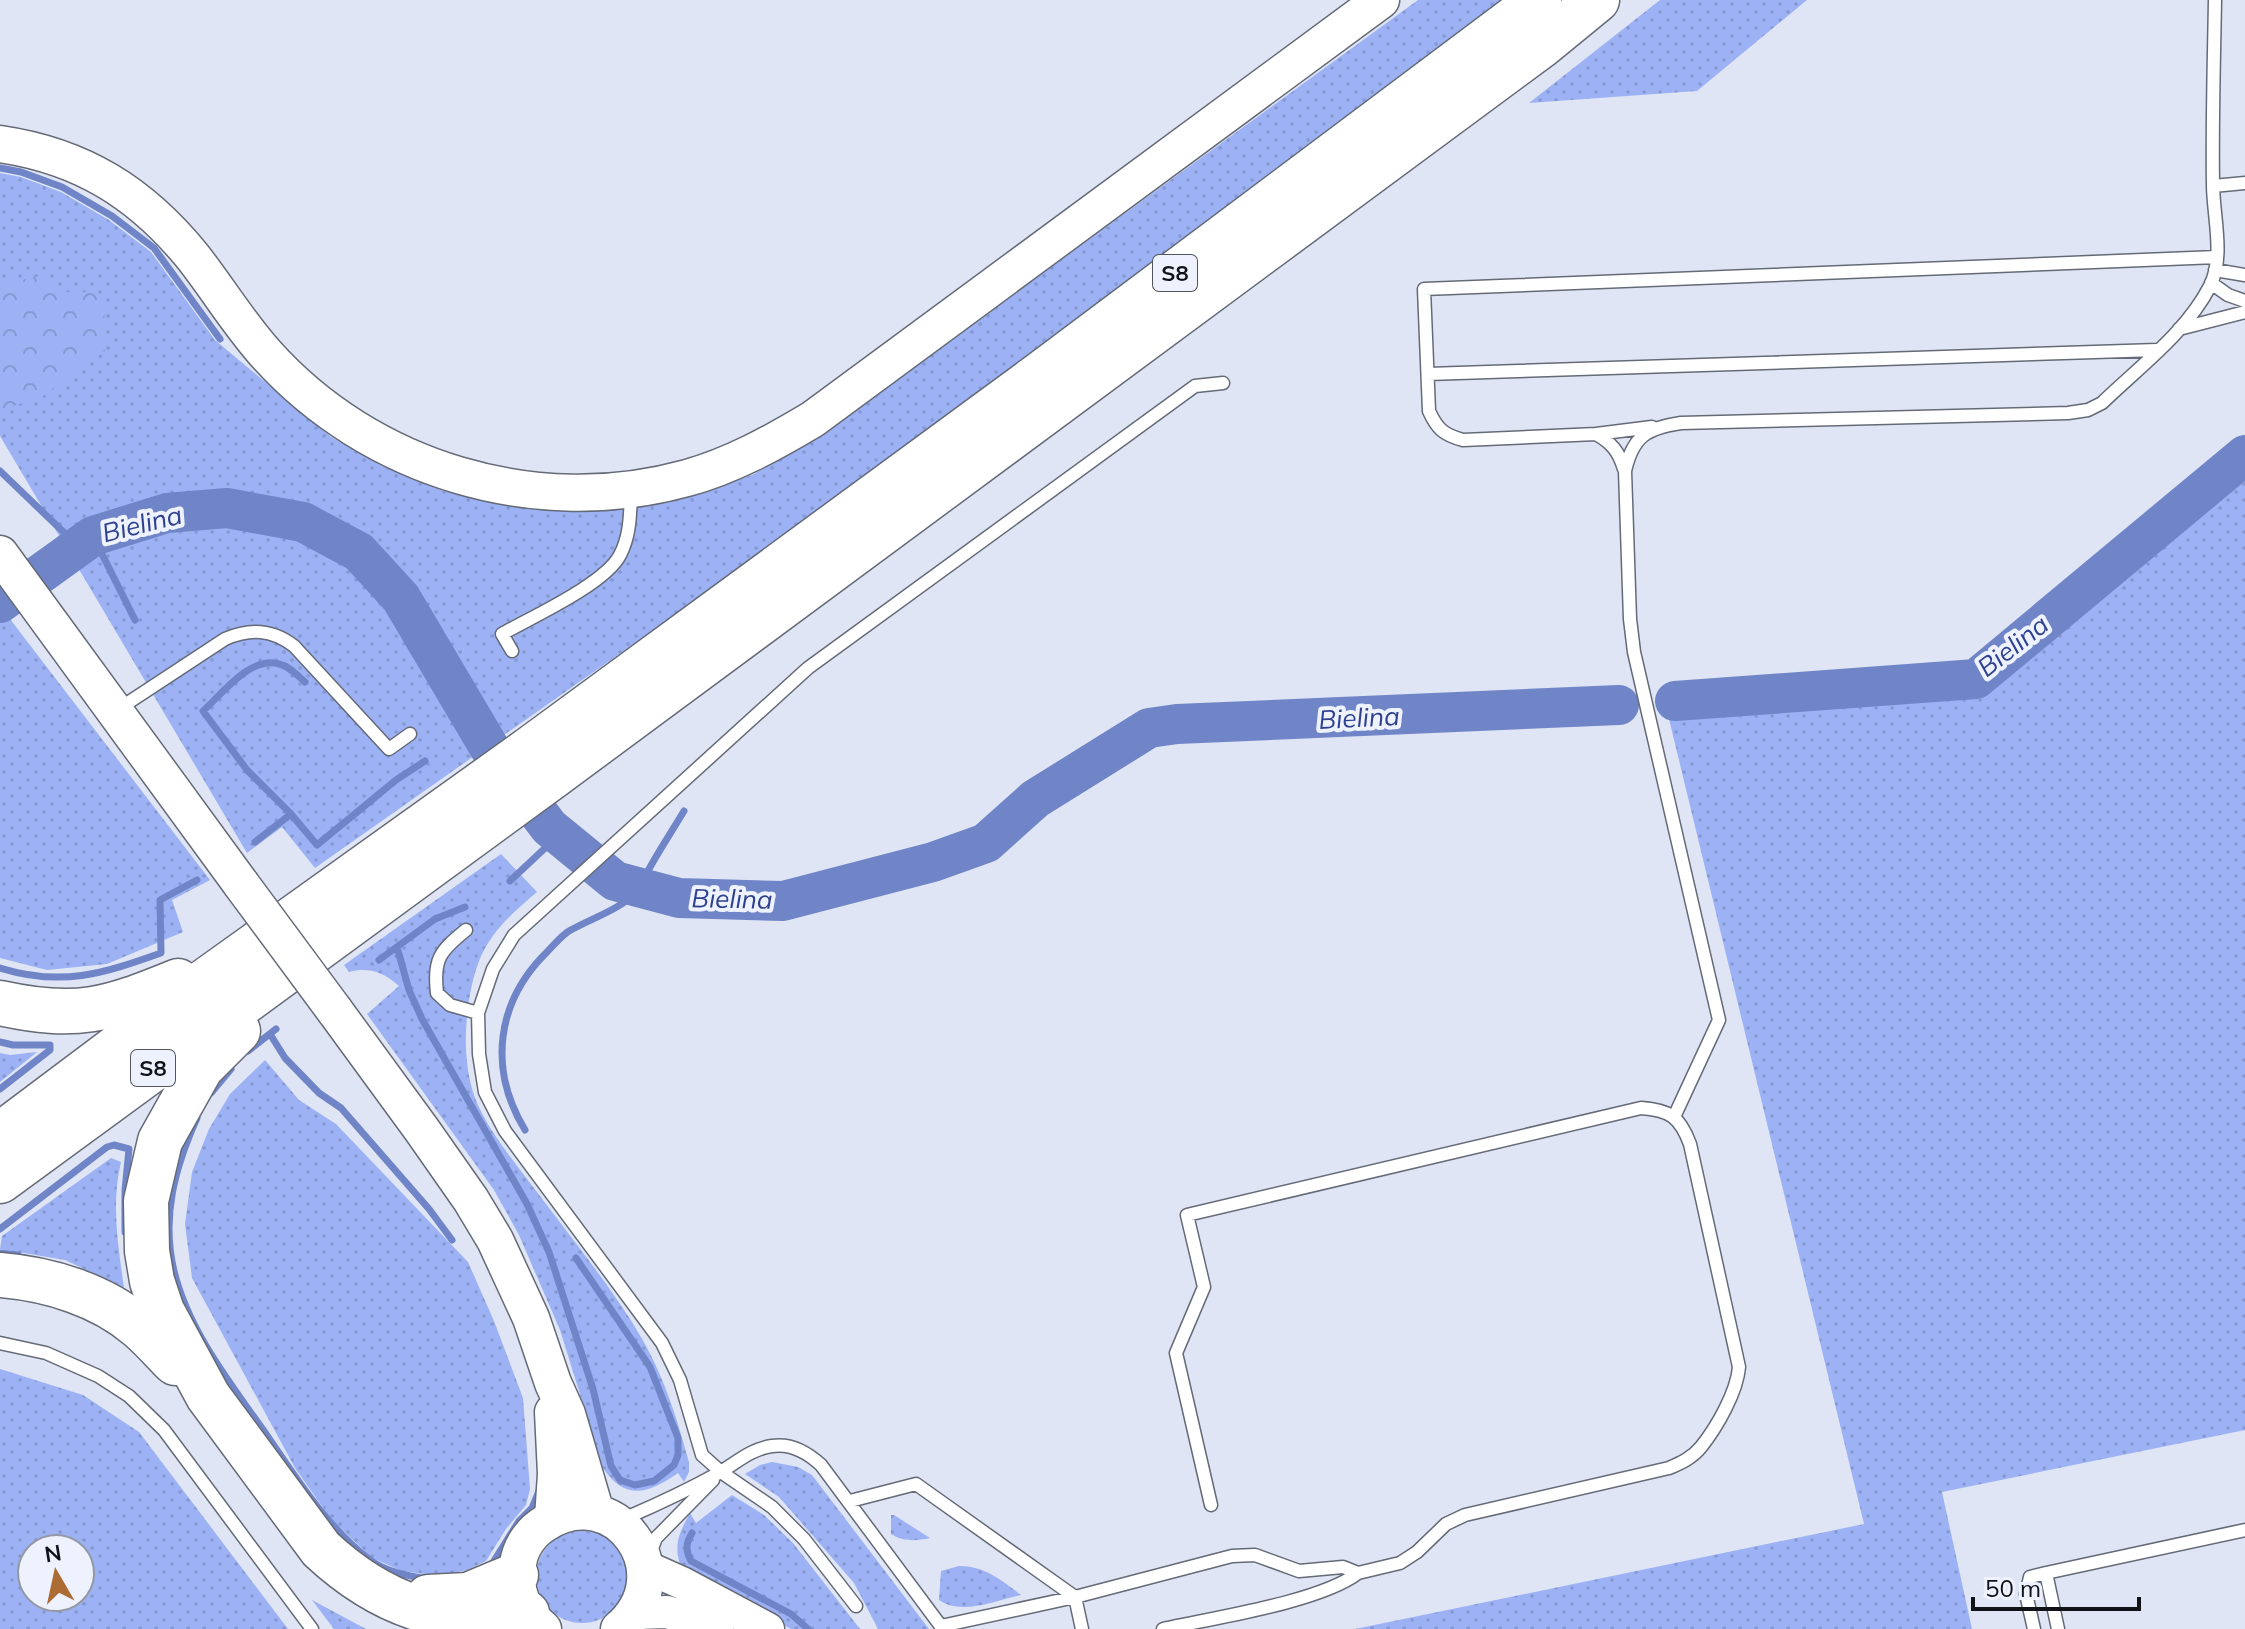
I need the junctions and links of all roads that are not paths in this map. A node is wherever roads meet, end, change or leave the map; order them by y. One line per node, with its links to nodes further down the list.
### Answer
1 (1381, 0): 19 (main road)
2 (1539, 0): 24 (highway, S8)
3 (1597, 0): 24 (highway, S8)
4 (2215, 0): 7 (lane)
5 (0, 144): 19 (main road)
6 (2245, 183): 7 (lane)
7 (2213, 186): 8 (lane)
8 (2215, 270): 9 (lane); 10 (lane); 12 (lane); 14 (lane)
9 (2245, 275)
10 (2245, 301)
11 (2245, 312): 12 (lane)
12 (2179, 329): 13 (lane)
13 (2157, 350): 14 (lane); 16 (lane)
14 (1428, 374): 17 (lane)
15 (1223, 383): 28 (lane)
16 (1657, 427): 17 (lane); 18 (lane)
17 (1596, 434): 18 (lane)
18 (1625, 471): 29 (lane)
19 (632, 490): 21 (lane)
20 (0, 555): 22 (main road)
21 (512, 651)
22 (114, 712): 23 (lane); 34 (main road, bridge)
23 (410, 734)
24 (541, 763): 26 (highway, S8)
25 (466, 930): 28 (lane)
26 (295, 940): 27 (highway); 30 (highway, S8); 31 (highway, S8); 35 (highway)
27 (0, 1003)
28 (478, 1013): 36 (lane)
29 (1674, 1117): 38 (lane); 43 (lane)
30 (0, 1135)
31 (0, 1181)
32 (0, 1275): 35 (highway)
33 (0, 1343): 50 (lane)
34 (553, 1383): 39 (main road); 40 (main road)
35 (208, 1396): 46 (highway)
36 (721, 1472): 37 (lane); 39 (lane); 42 (lane); 47 (lane)
37 (850, 1501): 45 (lane); 49 (lane)
38 (1211, 1505)
39 (604, 1516): 40 (main road); 42 (main road)
40 (553, 1518): 46 (main road)
41 (2245, 1530): 44 (lane)
42 (645, 1566): 48 (main road); 52 (street)
43 (1358, 1573): 45 (lane); 54 (lane)
44 (2046, 1573): 55 (lane); 56 (lane)
45 (1075, 1597): 49 (lane); 53 (lane)
46 (529, 1606)
47 (856, 1606)
48 (627, 1621): 51 (street)
49 (942, 1628)
50 (312, 1629)
51 (717, 1629)
52 (768, 1629)
53 (1082, 1629)
54 (1163, 1629)
55 (2034, 1629)
56 (2058, 1629)

